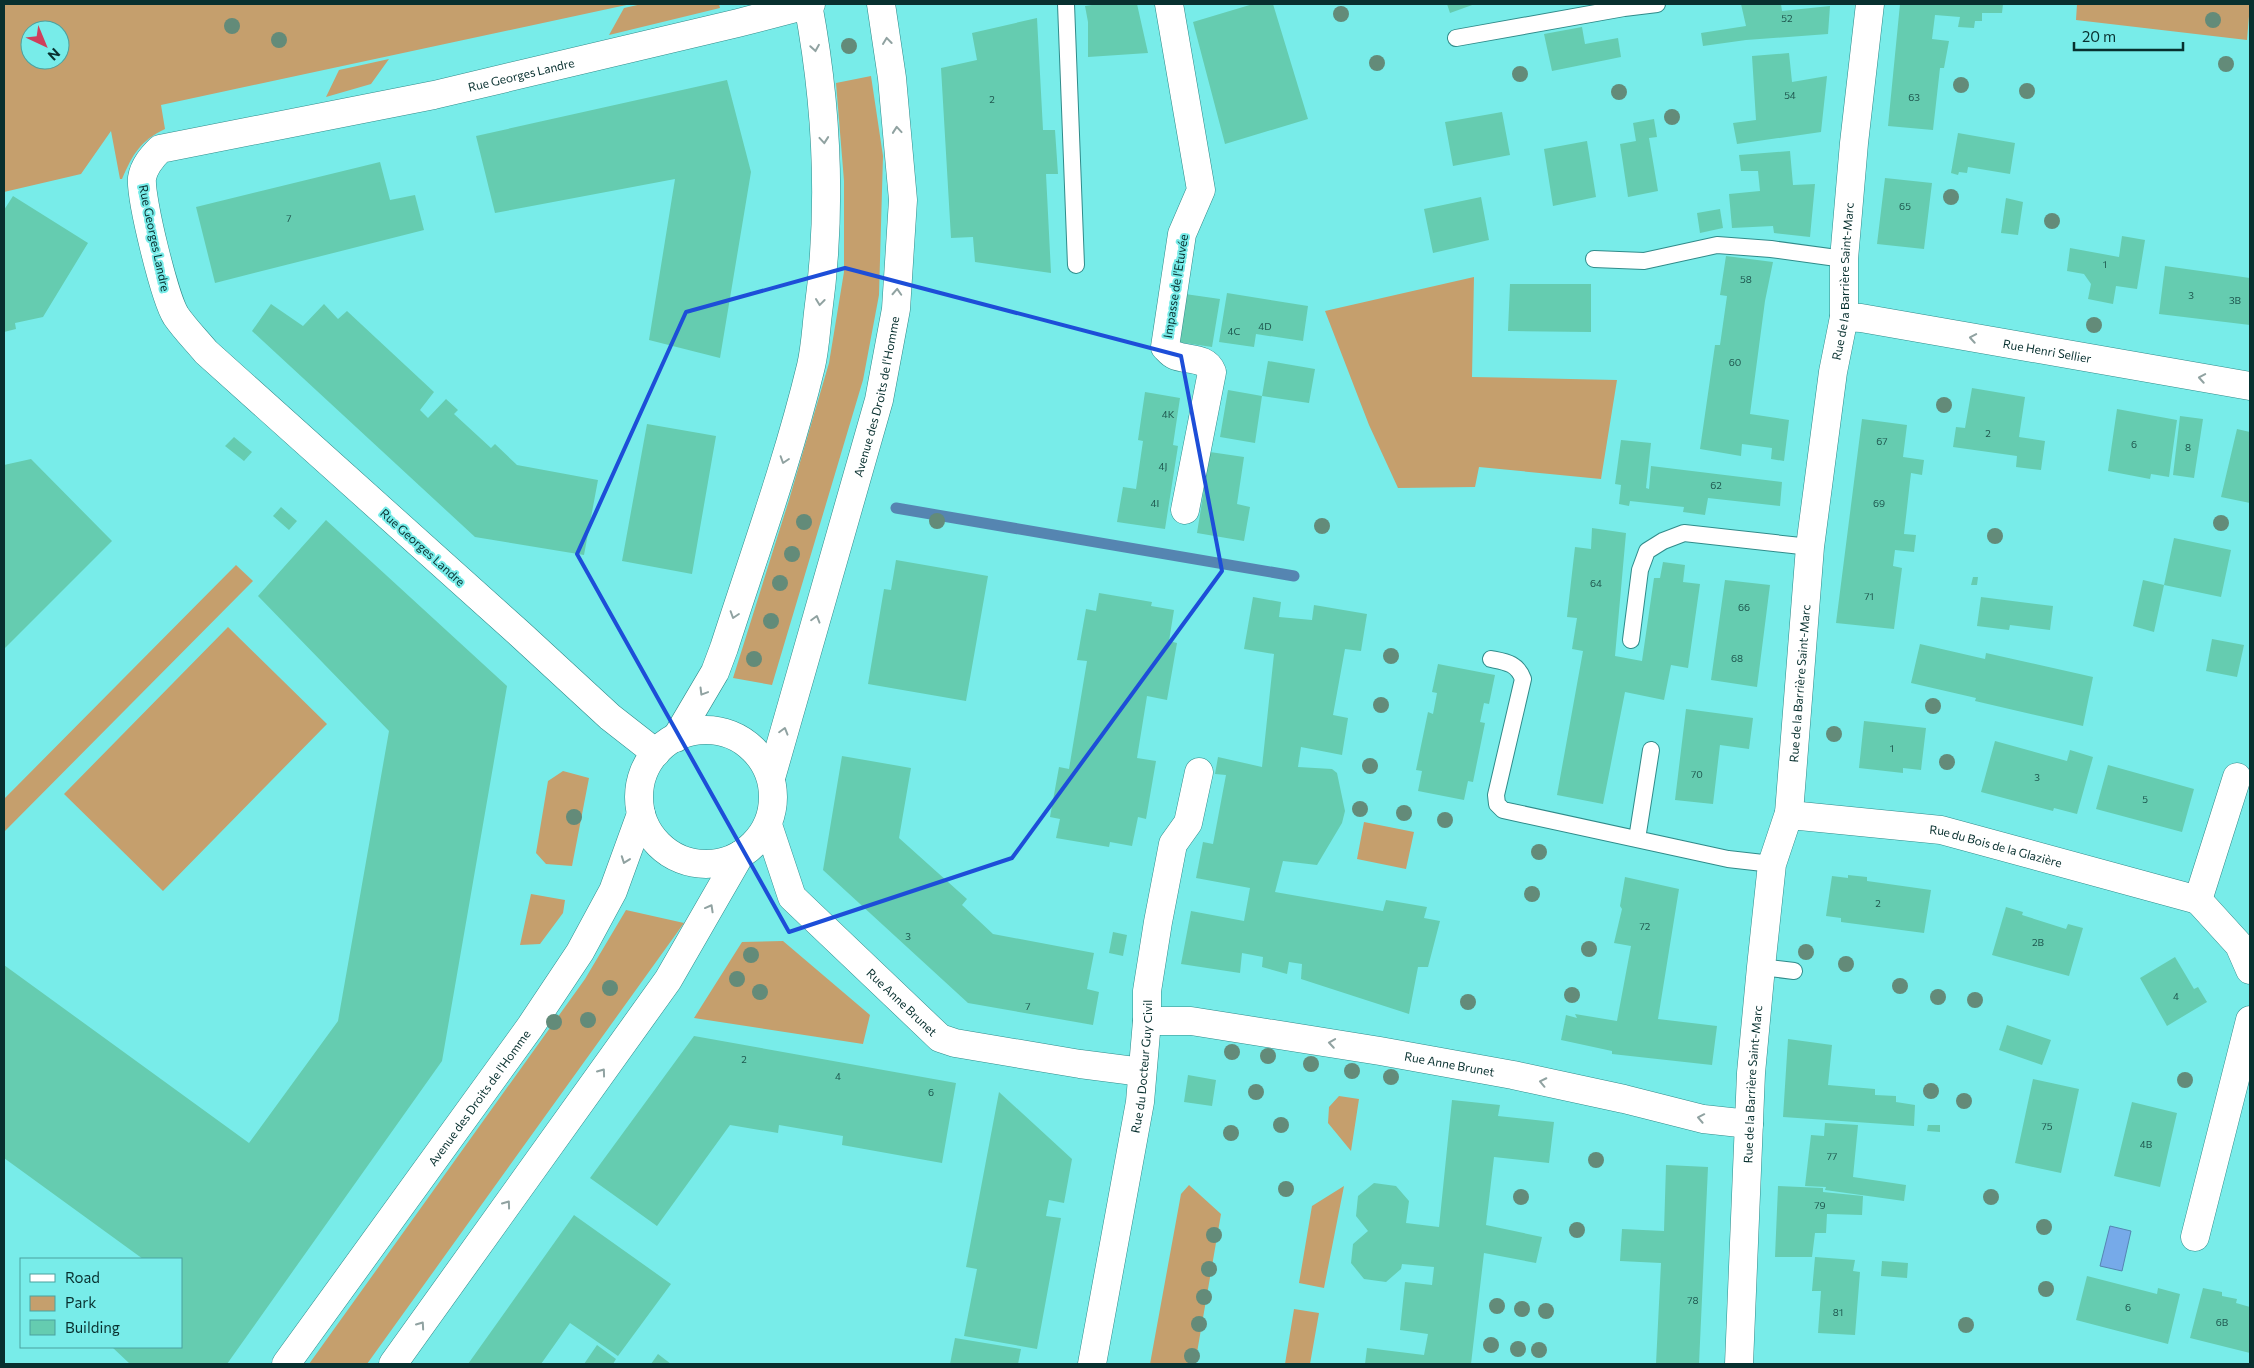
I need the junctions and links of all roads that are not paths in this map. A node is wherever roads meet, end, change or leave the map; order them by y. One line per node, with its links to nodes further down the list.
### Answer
1 (809, 4): 17 (street, Avenue des Droits de l'Homme, one-way to 17); 17 (street, Rue Georges Landre)
2 (881, 4): 21 (street, Avenue des Droits de l'Homme, one-way to 2)
3 (1066, 4): 10 (lane)
4 (1169, 4): 13 (street, Impasse de l'Etuvée)
5 (1657, 4): 7 (lane)
6 (1870, 4): 9 (street, Rue de la Barrière Saint-Marc)
7 (1456, 38)
8 (1594, 259): 9 (lane)
9 (1844, 259): 11 (street, Rue de la Barrière Saint-Marc)
10 (1076, 265)
11 (1844, 318): 12 (street, Rue Henri Sellier, one-way to 11); 14 (street, Rue de la Barrière Saint-Marc)
12 (2250, 386)
13 (1186, 510)
14 (1810, 547): 15 (lane); 22 (street, Rue de la Barrière Saint-Marc)
15 (1631, 640)
16 (1490, 659): 25 (lane)
17 (666, 745): 21 (street, Avenue des Droits de l'Homme); 23 (street, Avenue des Droits de l'Homme)
18 (1651, 750): 25 (lane)
19 (1200, 772): 33 (street, Rue du Docteur Guy Civil)
20 (2237, 777): 28 (street)
21 (771, 778): 24 (street, Avenue des Droits de l'Homme)
22 (1789, 813): 27 (street, Rue de la Barrière Saint-Marc); 28 (street, Rue du Bois de la Glazière)
23 (641, 814): 26 (street, Avenue des Droits de l'Homme); 37 (street, Avenue des Droits de l'Homme, one-way to 37)
24 (768, 825): 26 (street, Avenue des Droits de l'Homme); 34 (street, Rue Anne Brunet)
25 (1637, 839): 27 (lane)
26 (740, 855): 38 (street, Avenue des Droits de l'Homme, one-way to 26)
27 (1772, 864): 29 (street, Rue de la Barrière Saint-Marc)
28 (2198, 900): 30 (street)
29 (1761, 967): 31 (lane); 35 (street, Rue de la Barrière Saint-Marc)
30 (2250, 970)
31 (1794, 971)
32 (2250, 1020): 36 (street)
33 (1147, 1021): 34 (street, Rue du Docteur Guy Civil); 35 (street, Rue Anne Brunet, one-way to 33)
34 (1142, 1072): 39 (street, Rue du Docteur Guy Civil)
35 (1750, 1124): 40 (street, Rue de la Barrière Saint-Marc)
36 (2194, 1237)
37 (286, 1364)
38 (393, 1364)
39 (1092, 1364)
40 (1738, 1364)

